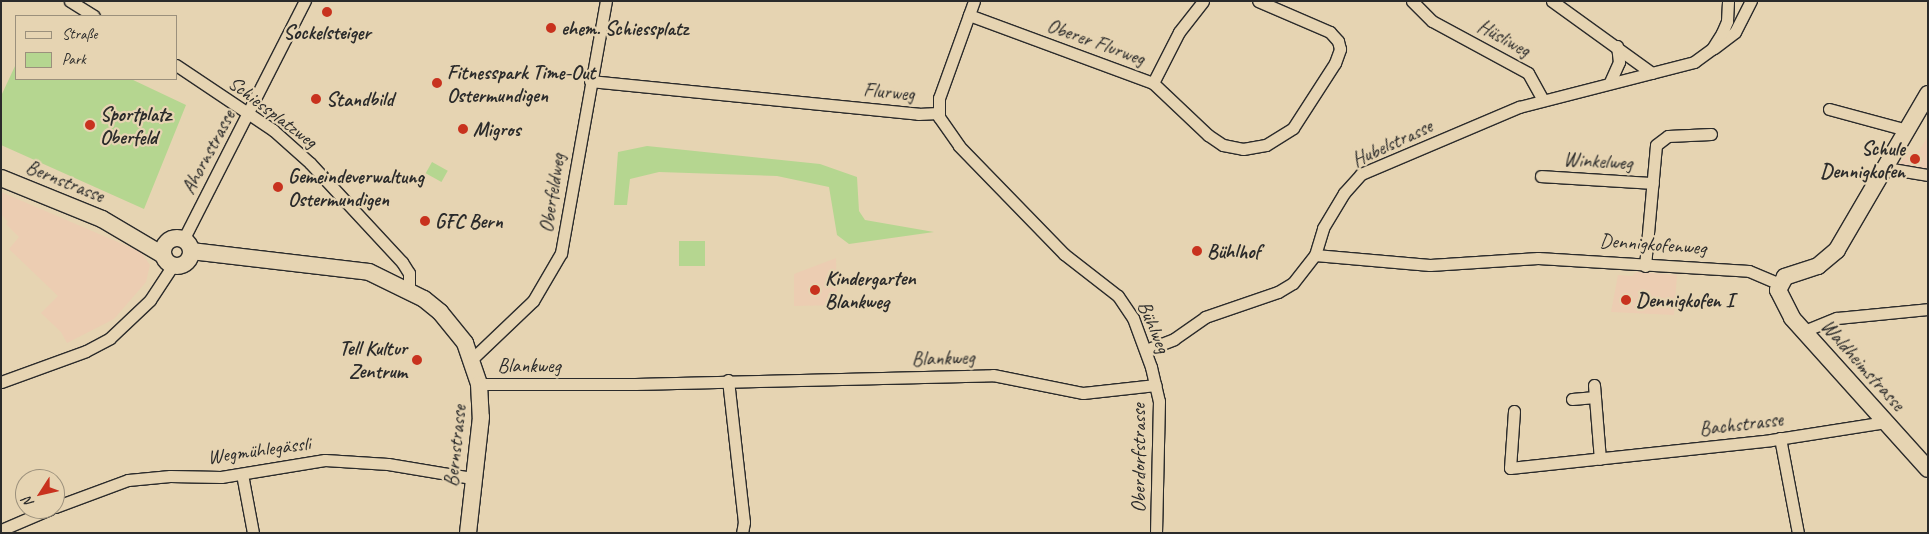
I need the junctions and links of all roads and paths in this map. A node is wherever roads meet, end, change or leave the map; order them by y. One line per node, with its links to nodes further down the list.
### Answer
1 (70, 1): 11 (street)
2 (305, 1): 23 (street, Ahornstrasse)
3 (606, 1): 17 (street, Oberfeldweg)
4 (974, 1): 12 (street)
5 (1203, 1): 19 (street, Oberer Flurweg)
6 (1258, 1): 19 (street, Oberer Flurweg)
7 (1412, 1): 21 (street, Hüsliweg)
8 (1552, 1): 13 (street)
9 (1728, 1): 14 (street, Hubelstrasse)
10 (1751, 1): 14 (street, Hubelstrasse)
11 (92, 15)
12 (969, 15): 19 (street, Oberer Flurweg); 24 (street)
13 (1617, 46): 16 (street); 18 (street)
14 (1712, 49): 16 (street, Hubelstrasse)
15 (178, 66): 23 (street, Schiessplatzweg)
16 (1652, 73): 18 (street, Hubelstrasse)
17 (590, 81): 24 (street, Flurweg); 41 (street, Oberfeldweg)
18 (1610, 82): 21 (street, Hubelstrasse)
19 (1153, 83)
20 (1928, 94): 25 (main road)
21 (1543, 100): 33 (street, Hubelstrasse)
22 (1829, 108): 25 (street)
23 (250, 113): 32 (street, Ahornstrasse); 37 (street, Schiessplatzweg)
24 (938, 113): 36 (street, Flurweg)
25 (1907, 130): 27 (main road)
26 (1711, 134): 31 (street, Winkelweg)
27 (1886, 168): 28 (street); 35 (main road)
28 (1928, 175)
29 (1541, 176): 31 (street, Winkelweg)
30 (1, 178): 32 (main road, Bernstrasse)
31 (1653, 183): 34 (street, Winkelweg)
32 (177, 252): 37 (main road, Bernstrasse); 43 (street, Ahornstrasse)
33 (1315, 255): 34 (street, Dennigkofenweg); 40 (street, Hubelstrasse)
34 (1645, 266): 35 (street, Dennigkofenweg)
35 (1779, 284): 39 (main road, Waldheimstrasse)
36 (1111, 288): 40 (street, Bühlweg)
37 (409, 290): 41 (main road, Bernstrasse)
38 (1928, 309): 39 (street)
39 (1804, 330): 50 (main road, Waldheimstrasse)
40 (1146, 350): 45 (street, Bühlweg)
41 (472, 359): 44 (main road, Bernstrasse)
42 (728, 380): 44 (street, Blankweg); 45 (street, Blankweg); 61 (street)
43 (1, 382)
44 (479, 384): 55 (main road, Bernstrasse)
45 (1156, 385): 62 (street, Oberdorfstrasse)
46 (1594, 385): 47 (street)
47 (1595, 397): 48 (street); 52 (street)
48 (1572, 399)
49 (1514, 411): 52 (street, Bachstrasse)
50 (1886, 422): 51 (street, Bachstrasse); 53 (main road, Waldheimstrasse)
51 (1780, 438): 52 (street, Bachstrasse); 63 (street)
52 (1600, 459)
53 (1928, 469)
54 (242, 474): 55 (street, Wegmühlegässli); 56 (street, Wegmühlegässli); 59 (street)
55 (472, 478): 60 (main road, Bernstrasse)
56 (65, 503)
57 (27, 519): 58 (street)
58 (1, 530)
59 (253, 533)
60 (468, 533)
61 (742, 533)
62 (1156, 533)
63 (1798, 533)

